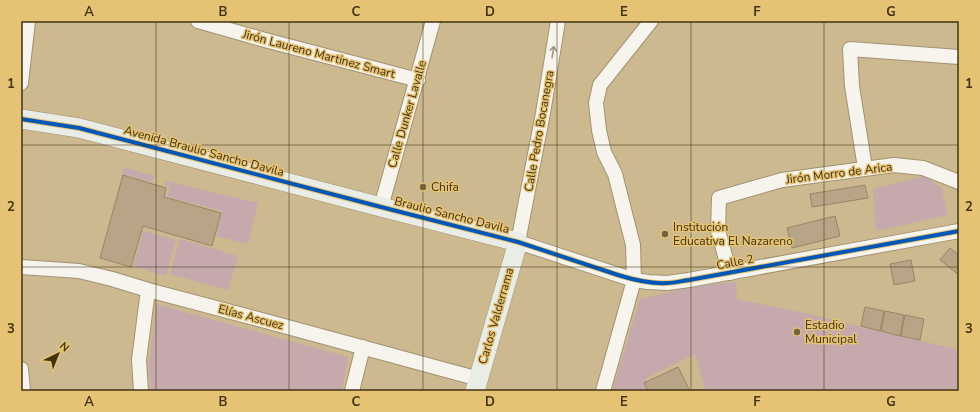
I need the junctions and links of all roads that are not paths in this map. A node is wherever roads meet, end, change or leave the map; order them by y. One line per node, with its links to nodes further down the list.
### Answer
1 (28, 21): 8 (street)
2 (198, 21): 7 (street, Jirón Laureno Martinez Smart)
3 (434, 21): 7 (street, Calle Dunker Lavalle)
4 (558, 21): 14 (street, Calle Pedro Bocanegra, one-way to 4)
5 (651, 21): 17 (street)
6 (959, 57): 10 (street)
7 (418, 80): 12 (street, Calle Dunker Lavalle)
8 (21, 83)
9 (21, 119): 12 (street, Avenida Braulio Sancho Davila)
10 (865, 168): 11 (street, Jirón Morro de Arica); 16 (street, Jirón Morro de Arica)
11 (959, 182)
12 (381, 207): 14 (street, Braulio Sancho Davila)
13 (959, 231): 16 (street, Calle 2)
14 (518, 242): 17 (street, Calle 2); 21 (street, Carlos Valderrama)
15 (21, 267): 18 (street, Elías Ascuez)
16 (730, 273): 17 (street, Calle 2)
17 (634, 280): 25 (street)
18 (148, 290): 19 (street, Elías Ascuez); 23 (street)
19 (363, 347): 21 (street, Elías Ascuez); 24 (street)
20 (21, 369): 22 (street)
21 (477, 385)
22 (23, 391)
23 (141, 391)
24 (352, 391)
25 (603, 391)

